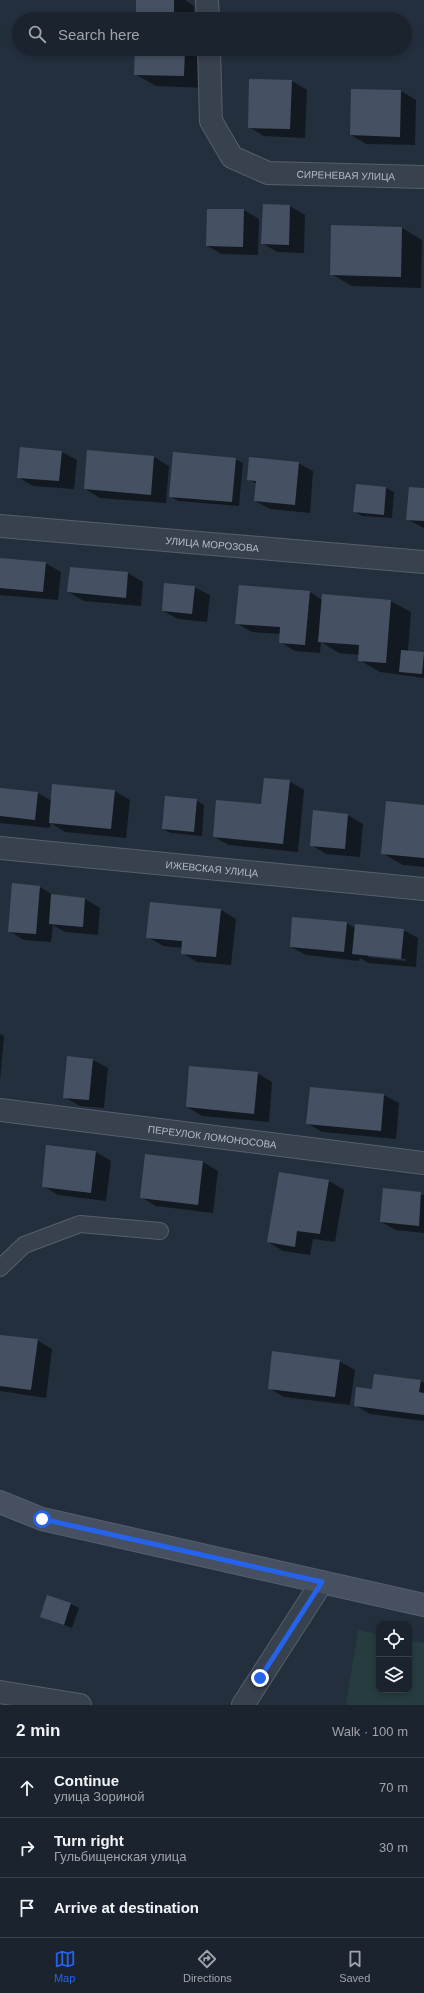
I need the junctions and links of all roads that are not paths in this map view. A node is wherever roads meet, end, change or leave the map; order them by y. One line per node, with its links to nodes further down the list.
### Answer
1 (207, 0): 2 (street)
2 (208, 12)
3 (209, 56): 4 (street, СИРЕНЕВАЯ УЛИЦА)
4 (424, 178)
5 (0, 526): 6 (street, УЛИЦА МОРОЗОВА)
6 (424, 562)
7 (0, 848): 8 (street, ИЖЕВСКАЯ УЛИЦА)
8 (424, 889)
9 (0, 1110): 10 (street, ПЕРЕУЛОК ЛОМОНОСОВА)
10 (424, 1163)
11 (160, 1230): 12 (lane)
12 (0, 1268)
13 (0, 1502): 14 (main road)
14 (322, 1582): 15 (main road); 18 (street)
15 (424, 1605)
16 (0, 1692): 17 (street)
17 (80, 1705)
18 (243, 1705)

